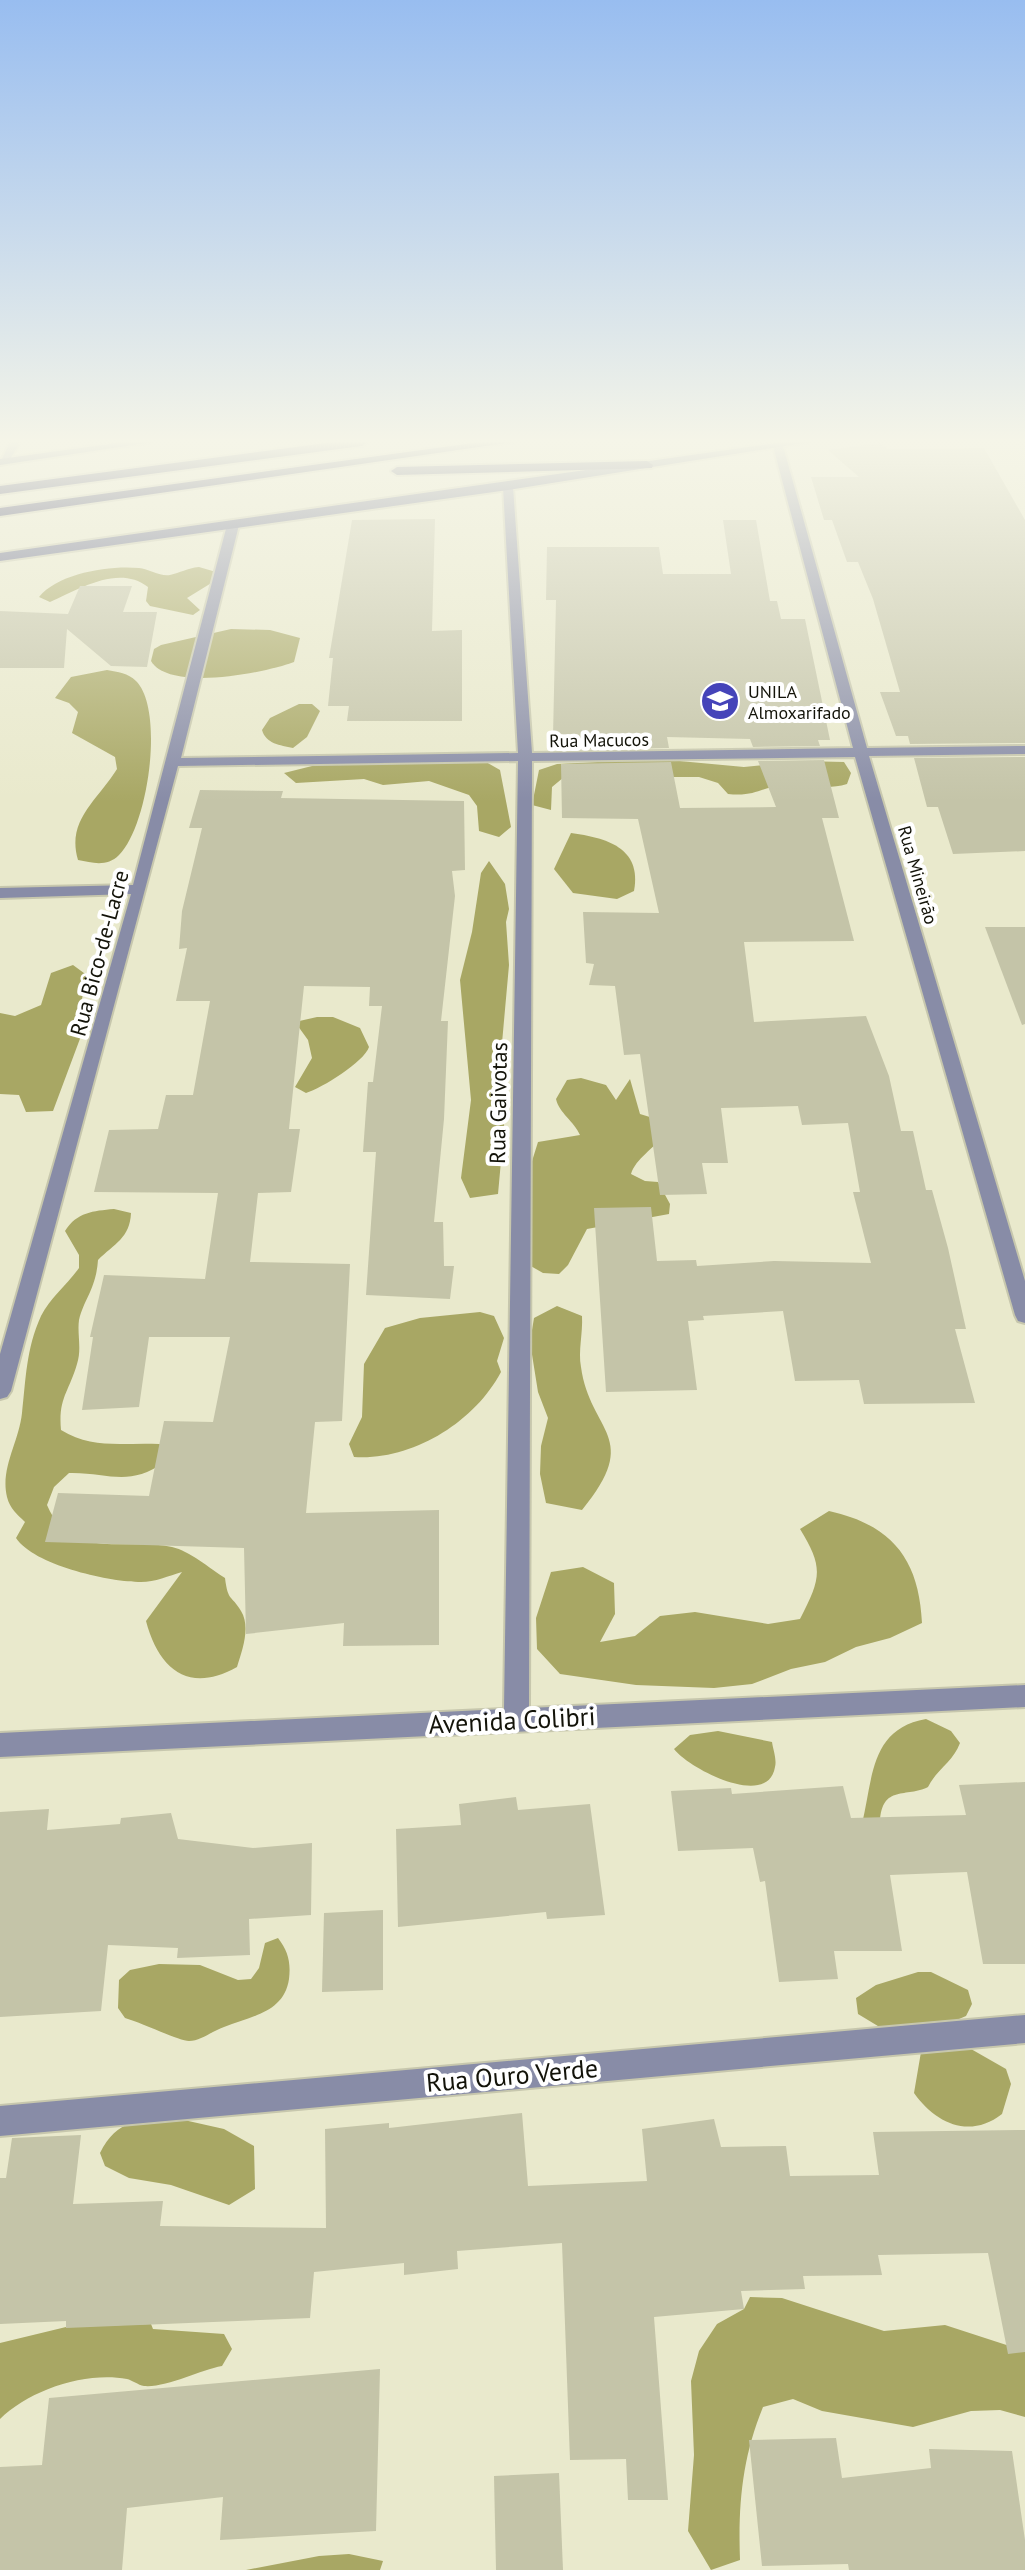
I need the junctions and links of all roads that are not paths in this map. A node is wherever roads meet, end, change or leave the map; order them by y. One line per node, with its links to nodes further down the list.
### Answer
1 (224, 562): 7 (street, Rua Bico-de-Lacre)
2 (513, 562): 6 (street, Rua Gaivotas)
3 (809, 562): 5 (street, Rua Mineirão)
4 (1025, 750): 5 (street, Rua Macucos)
5 (861, 752): 6 (street, Rua Macucos); 10 (street, Rua Mineirão)
6 (525, 760): 7 (street, Rua Macucos); 13 (street, Rua Gaivotas)
7 (173, 762): 8 (street, Rua Bico-de-Lacre)
8 (140, 889): 9 (street); 11 (street, Rua Bico-de-Lacre)
9 (0, 893)
10 (1025, 1315)
11 (0, 1391)
12 (1025, 1696): 13 (street, Avenida Colibri)
13 (516, 1720): 14 (street, Avenida Colibri)
14 (0, 1745)
15 (1025, 2029): 16 (street, Rua Ouro Verde)
16 (0, 2121)

